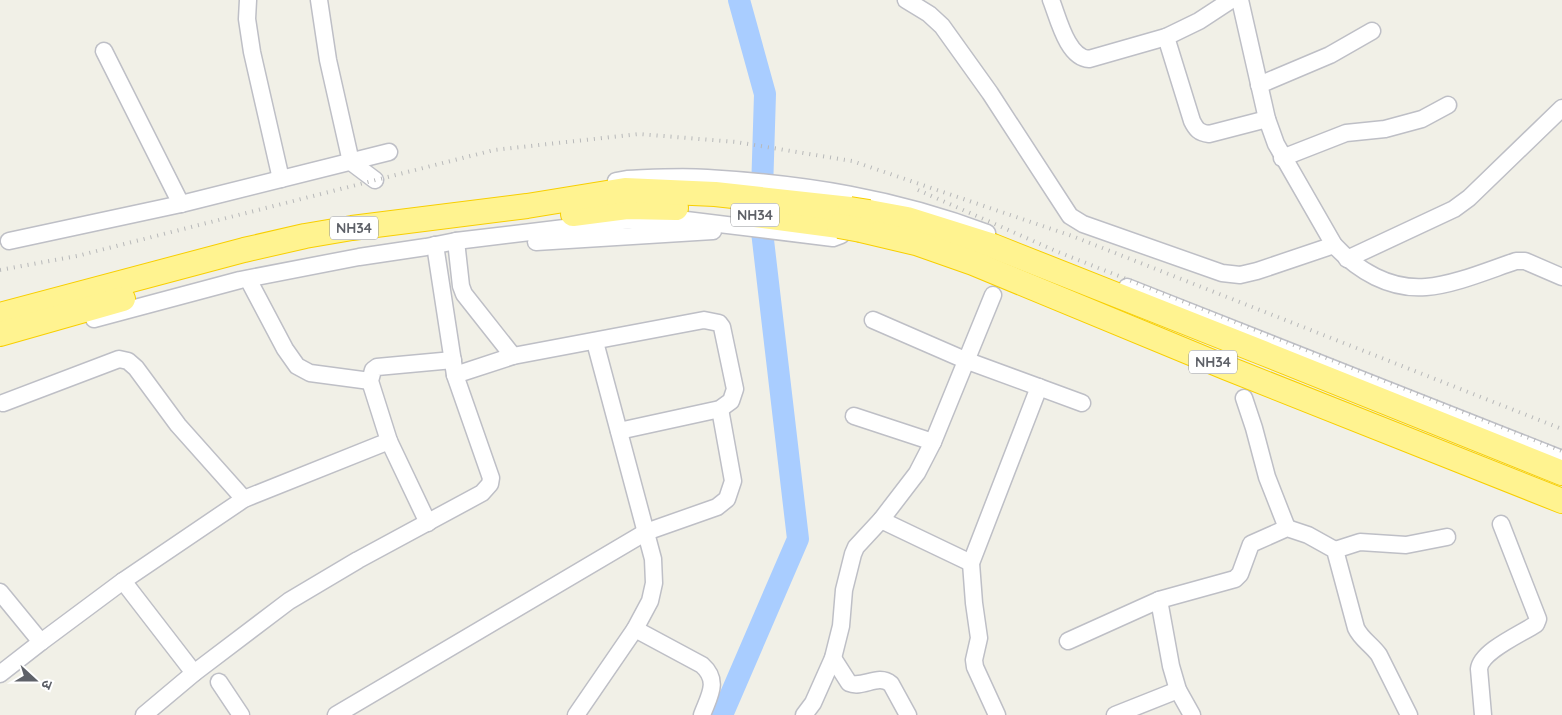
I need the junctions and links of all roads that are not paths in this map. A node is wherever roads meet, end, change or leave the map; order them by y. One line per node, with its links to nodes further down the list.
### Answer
1 (248, 0): 17 (street)
2 (319, 0): 16 (street)
3 (906, 0): 26 (street)
4 (1052, 0): 8 (street)
5 (1231, 0): 8 (street)
6 (1240, 0): 10 (street)
7 (1372, 31): 10 (street)
8 (1166, 37): 13 (street)
9 (104, 51): 19 (street)
10 (1259, 85): 13 (street)
11 (1448, 105): 15 (street)
12 (1562, 108): 27 (street)
13 (1267, 119): 15 (street)
14 (389, 152): 16 (street)
15 (1282, 158): 26 (street)
16 (352, 162): 17 (street); 18 (street)
17 (281, 179): 19 (street)
18 (375, 180)
19 (182, 204): 23 (street)
20 (793, 210): 21 (highway, NH34); 22 (highway, NH34); 22 (street); 22 (street); 31 (street)
21 (714, 214): 24 (street); 32 (highway, NH34); 34 (highway, NH34)
22 (856, 215): 50 (street); 51 (highway, NH34); 53 (highway, NH34)
23 (3, 237)
24 (457, 244): 25 (street); 37 (street)
25 (435, 245): 29 (street); 39 (street)
26 (1334, 245): 27 (street)
27 (1347, 259): 28 (street)
28 (1562, 277)
29 (248, 278): 36 (street); 40 (street)
30 (993, 295): 38 (street)
31 (0, 307)
32 (0, 315)
33 (873, 320): 38 (street)
34 (0, 334)
35 (595, 342): 37 (street); 45 (street); 47 (street)
36 (0, 345)
37 (514, 356): 39 (street)
38 (965, 360): 41 (street); 49 (street)
39 (454, 368): 40 (street); 55 (street)
40 (370, 382): 48 (street)
41 (1039, 387): 44 (street); 61 (street)
42 (1244, 398): 57 (street)
43 (3, 403): 52 (street)
44 (1082, 403)
45 (720, 409): 47 (street); 58 (street)
46 (854, 416): 49 (street)
47 (619, 431): 58 (street)
48 (389, 441): 52 (street); 55 (street)
49 (933, 442): 54 (street)
50 (1562, 459)
51 (1562, 473)
52 (244, 499): 62 (street)
53 (1562, 501)
54 (881, 520): 61 (street); 68 (street)
55 (428, 523): 69 (street)
56 (1501, 524): 84 (street)
57 (1287, 528): 60 (street); 64 (street)
58 (646, 532): 65 (street); 75 (street)
59 (1446, 537): 60 (street)
60 (1335, 550): 83 (street)
61 (971, 563): 80 (street)
62 (123, 581): 66 (street); 69 (street)
63 (0, 592): 66 (street)
64 (1159, 600): 67 (street); 72 (street)
65 (635, 629): 76 (street); 77 (street)
66 (41, 642): 70 (street)
67 (1068, 642)
68 (833, 658): 78 (street); 79 (street)
69 (194, 673): 73 (street)
70 (0, 674)
71 (219, 682): 74 (street)
72 (1178, 690): 81 (street); 82 (street)
73 (144, 715)
74 (241, 715)
75 (336, 715)
76 (576, 715)
77 (702, 715)
78 (804, 715)
79 (908, 715)
80 (997, 715)
81 (1115, 715)
82 (1192, 715)
83 (1409, 715)
84 (1484, 715)

